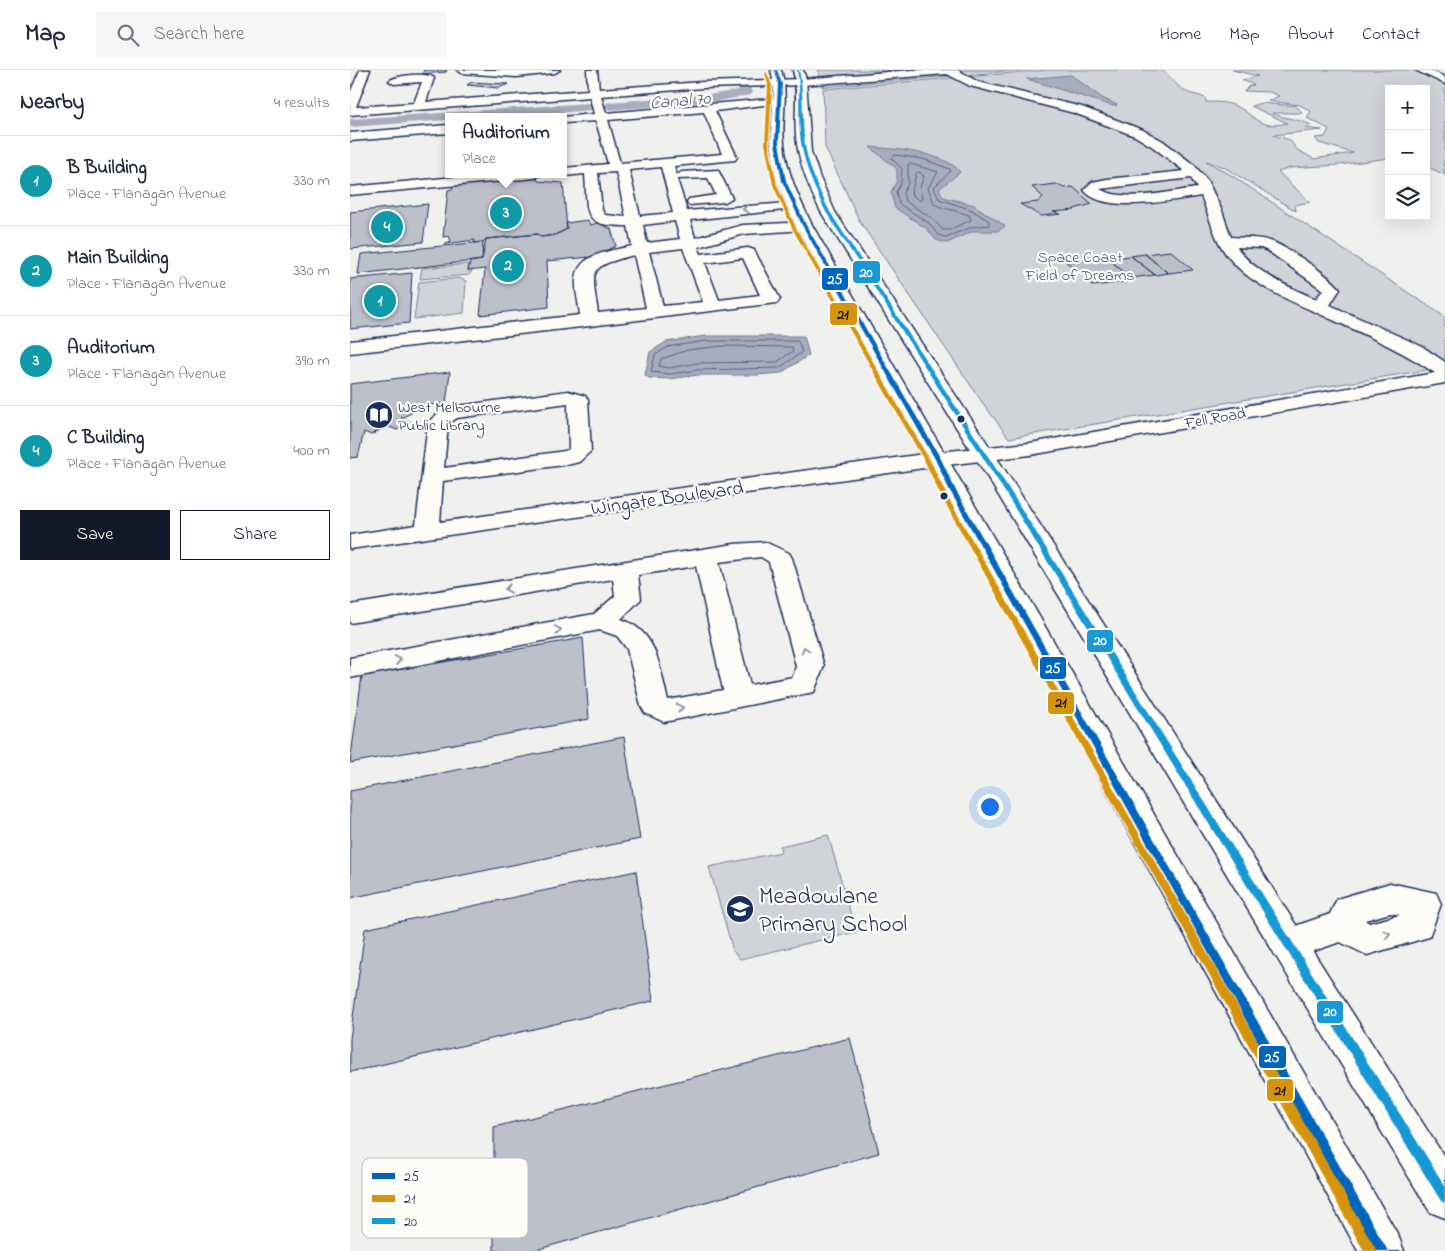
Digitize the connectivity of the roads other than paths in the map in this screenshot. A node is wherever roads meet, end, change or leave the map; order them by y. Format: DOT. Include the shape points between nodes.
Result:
graph roads {
  1 [pos="365,70"];
  2 [pos="592,70"];
  3 [pos="776,70"];
  4 [pos="948,70"];
  5 [pos="953,70"];
  6 [pos="1420,70"];
  7 [pos="461,72"];
  8 [pos="526,72"];
  9 [pos="800,76"];
  10 [pos="561,80"];
  11 [pos="1445,81"];
  12 [pos="780,84"];
  13 [pos="392,89"];
  14 [pos="594,92"];
  15 [pos="527,97"];
  16 [pos="779,104"];
  17 [pos="419,105"];
  18 [pos="708,108"];
  19 [pos="350,109"];
  20 [pos="601,117"];
  21 [pos="567,120"];
  22 [pos="445,130"];
  23 [pos="350,137"];
  24 [pos="615,167"];
  25 [pos="591,169"];
  26 [pos="668,170"];
  27 [pos="567,172"];
  28 [pos="1194,174"];
  29 [pos="491,178"];
  30 [pos="350,191"];
  31 [pos="1206,192"];
  32 [pos="794,204"];
  33 [pos="680,210"];
  34 [pos="828,212"];
  35 [pos="630,221"];
  36 [pos="804,225"];
  37 [pos="1226,241"];
  38 [pos="642,248"];
  39 [pos="692,251"];
  40 [pos="713,306"];
  41 [pos="1320,307"];
  42 [pos="656,313"];
  43 [pos="590,321"];
  44 [pos="350,347"];
  45 [pos="1445,371"];
  46 [pos="1445,377"];
  47 [pos="984,455"];
  48 [pos="938,459"];
  49 [pos="433,476"];
  50 [pos="427,531"];
  51 [pos="350,542"];
  52 [pos="706,557"];
  53 [pos="626,570"];
  54 [pos="350,614"];
  55 [pos="602,621"];
  56 [pos="350,668"];
  57 [pos="739,698"];
  58 [pos="1434,901"];
  59 [pos="1288,944"];
  60 [pos="1445,1197"];
  61 [pos="1382,1251"];
  1 -- 19 [label="main road"];
  2 -- 14 [label="main road"];
  3 -- 12 [label="main road"];
  4 -- 5 [label="main road"];
  4 -- 9 [label="main road"];
  4 -- 28 [label="main road" via="974,84 1078,110 1138,134 1158,144"];
  6 -- 11 [label="main road"];
  7 -- 8 [label="main road"];
  8 -- 10 [label="main road"];
  8 -- 15 [label="main road"];
  9 -- 12 [label="main road"];
  9 -- 34 [label="main road" via="803,142 811,179"];
  10 -- 14 [label="main road"];
  10 -- 15 [label="main road"];
  12 -- 14 [label="main road"];
  12 -- 16 [label="main road"];
  13 -- 17 [label="main road"];
  13 -- 17 [label="main road" via="433,80"];
  13 -- 19 [label="main road"];
  14 -- 20 [label="main road"];
  15 -- 17 [label="main road"];
  16 -- 18 [label="main road"];
  16 -- 32 [label="main road" via="777,144 784,181"];
  18 -- 20 [label="main road"];
  18 -- 26 [label="main road" via="730,157"];
  20 -- 21 [label="main road"];
  20 -- 24 [label="main road"];
  22 -- 23 [label="main road"];
  24 -- 25 [label="main road"];
  24 -- 26 [label="main road"];
  24 -- 35 [label="main road" via="622,170"];
  25 -- 27 [label="main road"];
  25 -- 35 [label="main road" via="595,210 599,219"];
  26 -- 33 [label="main road"];
  26 -- 33 [label="main road" via="713,173 725,198"];
  28 -- 31 [label="main road"];
  28 -- 31 [label="main road" via="1107,183 1091,190 1106,198 1124,200"];
  29 -- 30 [label="main road"];
  31 -- 37 [label="main road"];
  32 -- 33 [label="main road, one-way"];
  32 -- 34 [label="main road"];
  32 -- 36 [label="main road"];
  33 -- 35 [label="main road"];
  33 -- 39 [label="main road"];
  34 -- 36 [label="main road"];
  34 -- 47 [label="main road"];
  35 -- 38 [label="main road"];
  36 -- 39 [label="main road" via="743,230 706,242"];
  36 -- 48 [label="main road"];
  37 -- 41 [label="main road" via="1235,256 1257,275"];
  37 -- 41 [label="main road" via="1264,244 1274,248 1325,283 1332,290"];
  38 -- 39 [label="main road"];
  38 -- 42 [label="main road"];
  38 -- 43 [label="main road" via="599,259 588,267 584,279"];
  39 -- 40 [label="main road"];
  39 -- 40 [label="main road" via="748,253 771,299"];
  40 -- 42 [label="main road"];
  41 -- 45 [label="main road" via="1416,351"];
  42 -- 43 [label="main road"];
  43 -- 44 [label="main road"];
  46 -- 47 [label="main road, Fell Road"];
  47 -- 48 [label="main road, Wingate Boulevard"];
  47 -- 59 [label="main road"];
  48 -- 50 [label="main road, Wingate Boulevard"];
  48 -- 61 [label="main road"];
  49 -- 49 [label="main road" via="438,422 451,413 568,398 578,400 580,451 571,457"];
  49 -- 50 [label="main road"];
  50 -- 51 [label="main road, Wingate Boulevard"];
  52 -- 53 [label="main road"];
  52 -- 57 [label="main road"];
  57 -- 52 [label="main road, one-way" via="804,685 810,666 780,558 765,549"];
  53 -- 54 [label="main road, one-way"];
  53 -- 55 [label="main road" via="628,599"];
  56 -- 55 [label="main road, one-way"];
  55 -- 57 [label="main road, one-way" via="626,630 640,646 655,706 664,711"];
  58 -- 59 [label="main road" via="1417,926 1367,940 1342,926"];
  59 -- 60 [label="main road"];
}
